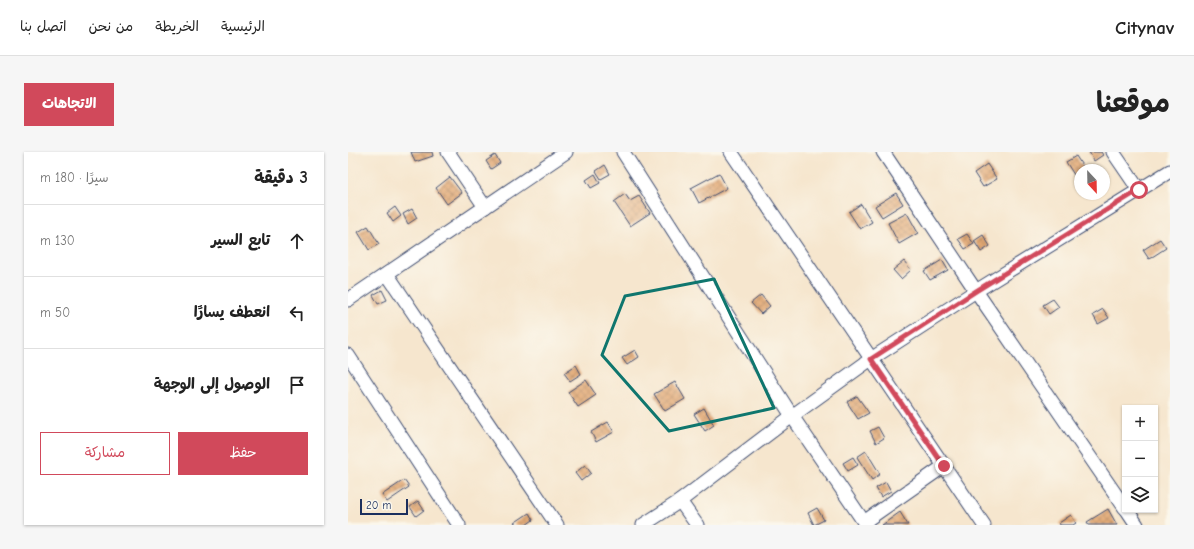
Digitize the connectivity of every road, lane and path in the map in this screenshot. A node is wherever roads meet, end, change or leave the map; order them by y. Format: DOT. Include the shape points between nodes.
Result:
graph roads {
  1 [pos="448,152"];
  2 [pos="566,152"];
  3 [pos="622,152"];
  4 [pos="731,152"];
  5 [pos="883,152"];
  6 [pos="1113,152"];
  7 [pos="1170,171"];
  8 [pos="1139,190"];
  9 [pos="485,207"];
  10 [pos="387,274"];
  11 [pos="976,291"];
  12 [pos="348,300"];
  13 [pos="348,355"];
  14 [pos="871,359"];
  15 [pos="792,416"];
  16 [pos="944,466"];
  17 [pos="680,500"];
  18 [pos="1122,503"];
  19 [pos="1129,513"];
  20 [pos="865,524"];
  21 [pos="459,525"];
  22 [pos="557,525"];
  23 [pos="644,525"];
  24 [pos="697,525"];
  25 [pos="984,525"];
  26 [pos="1137,525"];
  1 -- 9 [label="street"];
  2 -- 9 [label="street"];
  3 -- 15 [label="street"];
  4 -- 14 [label="street"];
  5 -- 11 [label="street"];
  6 -- 8 [label="street"];
  7 -- 8 [label="street"];
  8 -- 11 [label="street"];
  9 -- 10 [label="street"];
  10 -- 12 [label="street"];
  10 -- 22 [label="street"];
  11 -- 14 [label="street"];
  11 -- 18 [label="street"];
  13 -- 21 [label="street"];
  14 -- 15 [label="street"];
  14 -- 16 [label="street"];
  15 -- 17 [label="street"];
  15 -- 20 [label="street"];
  16 -- 20 [label="street"];
  16 -- 25 [label="street"];
  17 -- 23 [label="street"];
  17 -- 24 [label="street"];
  19 -- 26 [label="street"];
}
